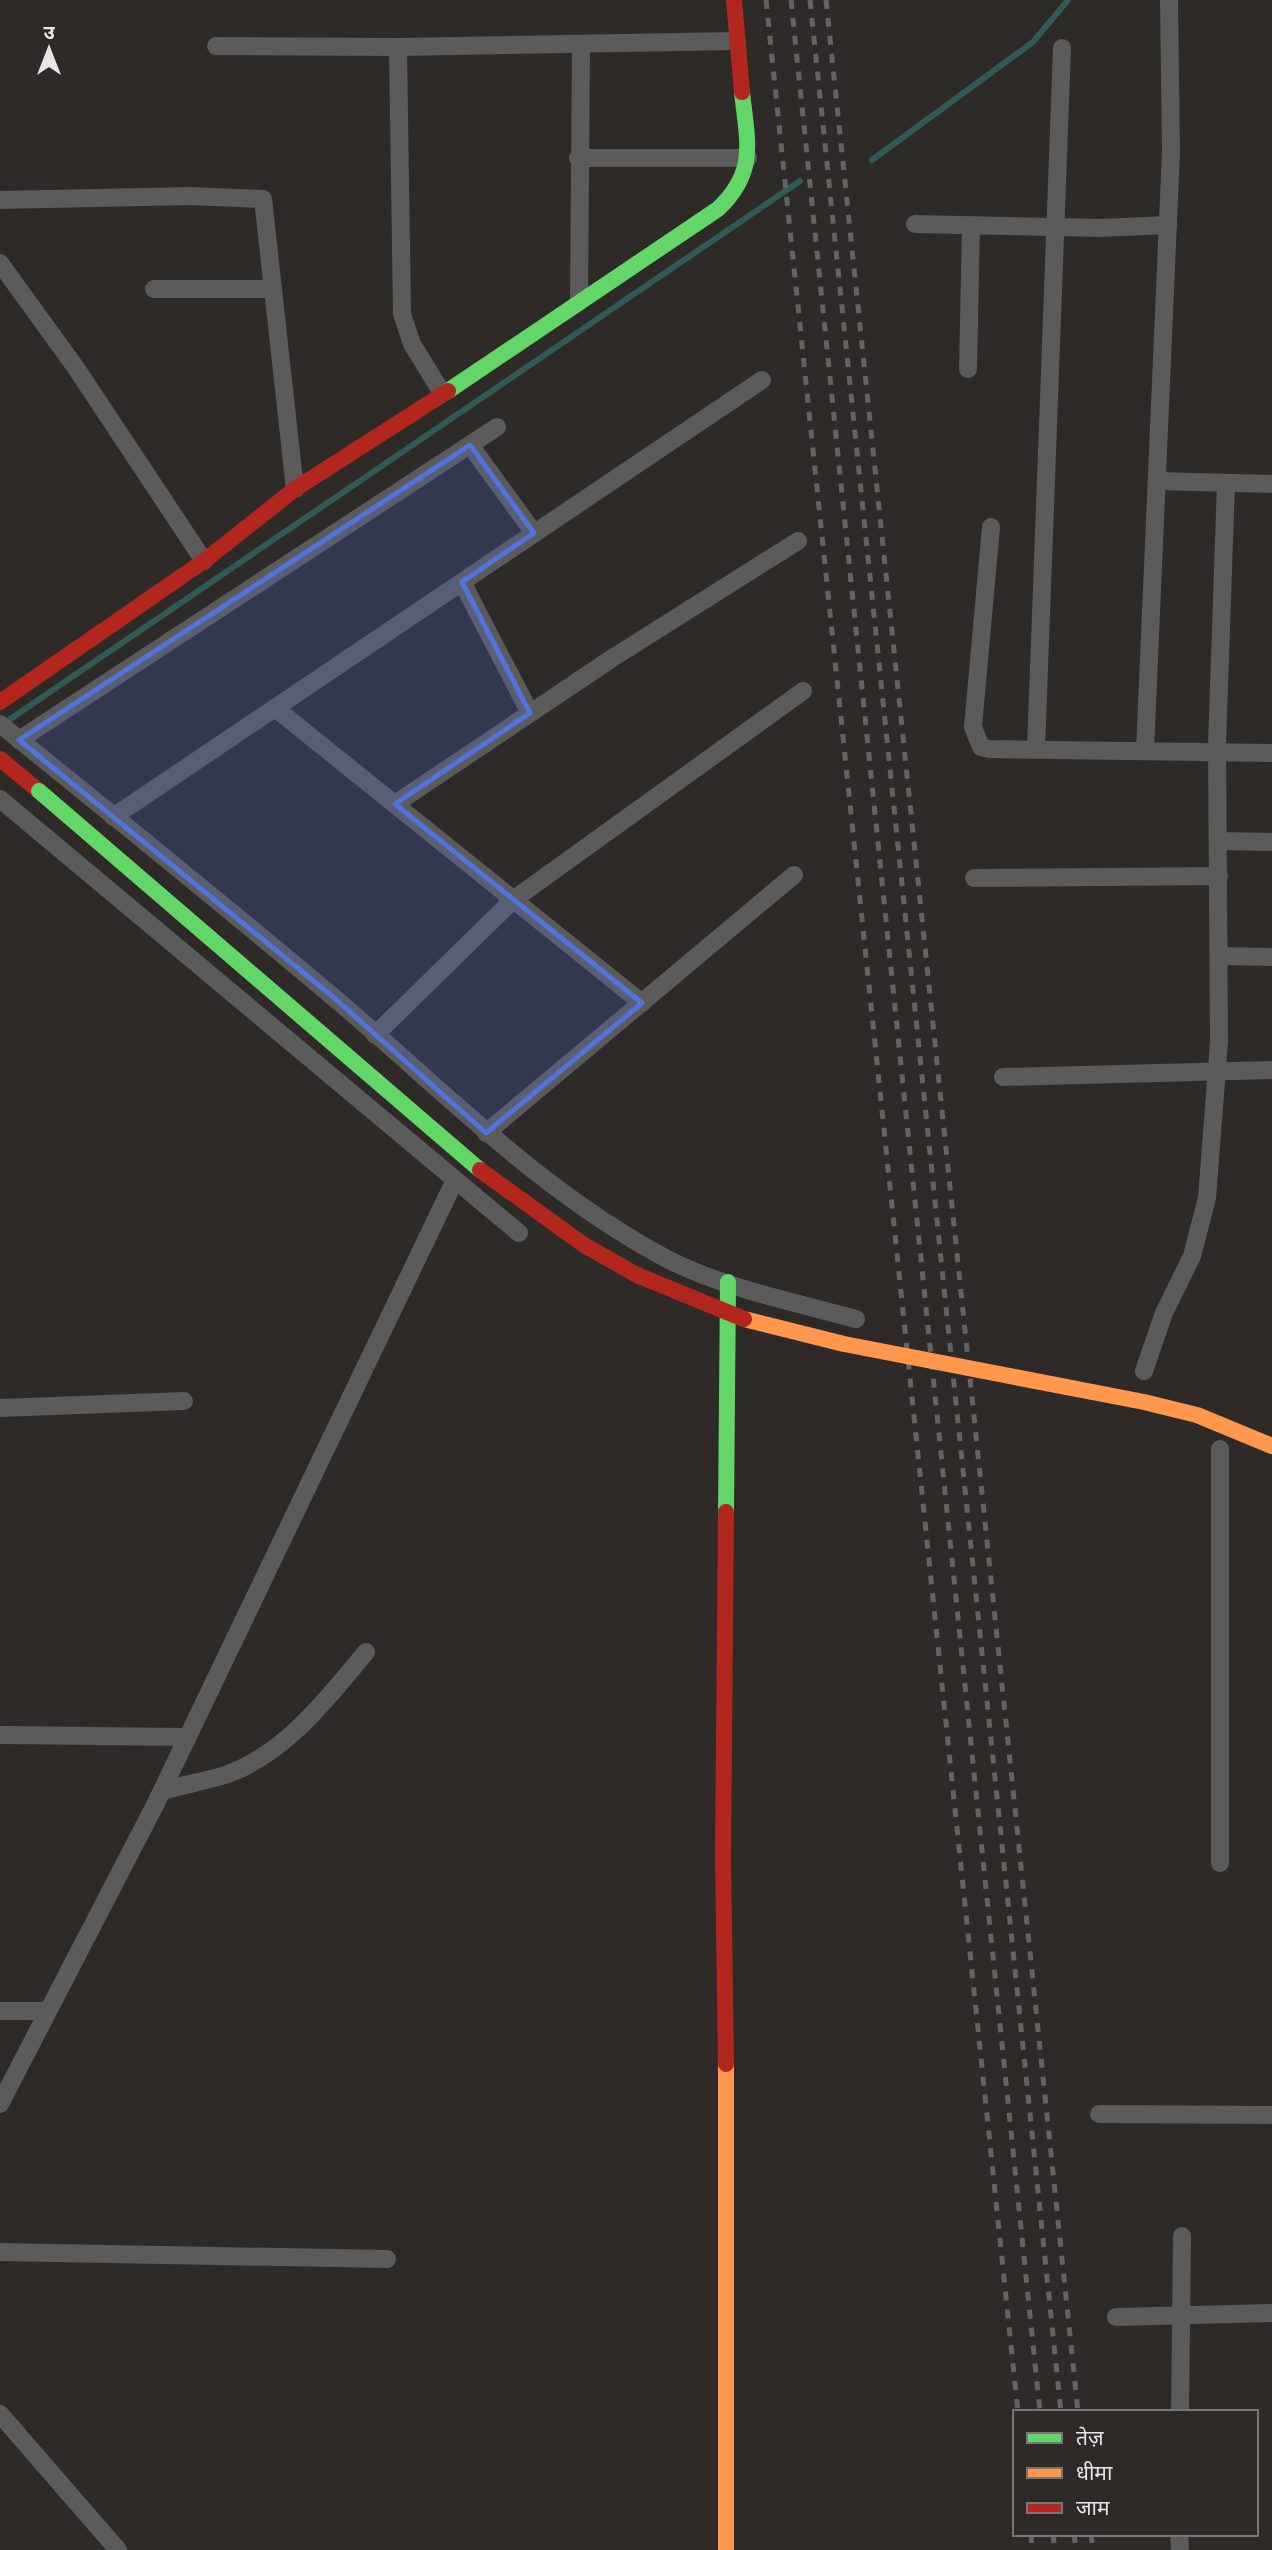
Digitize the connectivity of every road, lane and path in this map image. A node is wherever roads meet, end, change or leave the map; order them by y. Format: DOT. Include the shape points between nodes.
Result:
graph roads {
  1 [pos="734,0"];
  2 [pos="1169,0"];
  3 [pos="737,41"];
  4 [pos="581,44"];
  5 [pos="216,46"];
  6 [pos="398,47"];
  7 [pos="1062,48"];
  8 [pos="578,158"];
  9 [pos="748,158"];
  10 [pos="0,200"];
  11 [pos="915,224"];
  12 [pos="971,225"];
  13 [pos="1168,225"];
  14 [pos="1057,227"];
  15 [pos="0,263"];
  16 [pos="154,289"];
  17 [pos="273,289"];
  18 [pos="579,302"];
  19 [pos="968,369"];
  20 [pos="762,380"];
  21 [pos="442,393"];
  22 [pos="497,427"];
  23 [pos="470,445"];
  24 [pos="1157,481"];
  25 [pos="1226,483"];
  26 [pos="1272,484"];
  27 [pos="295,489"];
  28 [pos="990,527"];
  29 [pos="534,533"];
  30 [pos="798,541"];
  31 [pos="204,561"];
  32 [pos="462,582"];
  33 [pos="803,691"];
  34 [pos="0,702"];
  35 [pos="275,708"];
  36 [pos="530,713"];
  37 [pos="10,732"];
  38 [pos="1036,749"];
  39 [pos="1145,751"];
  40 [pos="1218,752"];
  41 [pos="1272,754"];
  42 [pos="0,759"];
  43 [pos="0,799"];
  44 [pos="395,804"];
  45 [pos="113,817"];
  46 [pos="1218,841"];
  47 [pos="1272,842"];
  48 [pos="794,875"];
  49 [pos="1219,876"];
  50 [pos="974,878"];
  51 [pos="513,900"];
  52 [pos="1219,956"];
  53 [pos="1272,957"];
  54 [pos="642,1003"];
  55 [pos="375,1035"];
  56 [pos="1272,1069"];
  57 [pos="1217,1070"];
  58 [pos="1003,1077"];
  59 [pos="486,1133"];
  60 [pos="455,1180"];
  61 [pos="519,1233"];
  62 [pos="728,1282"];
  63 [pos="856,1319"];
  64 [pos="1144,1371"];
  65 [pos="184,1401"];
  66 [pos="0,1408"];
  67 [pos="1272,1446"];
  68 [pos="1220,1449"];
  69 [pos="366,1652"];
  70 [pos="0,1735"];
  71 [pos="188,1737"];
  72 [pos="162,1791"];
  73 [pos="1220,1863"];
  74 [pos="0,2011"];
  75 [pos="48,2011"];
  76 [pos="0,2104"];
  77 [pos="1099,2114"];
  78 [pos="1272,2115"];
  79 [pos="1182,2236"];
  80 [pos="0,2252"];
  81 [pos="387,2259"];
  82 [pos="1272,2313"];
  83 [pos="1181,2315"];
  84 [pos="1116,2317"];
  85 [pos="1180,2410"];
  86 [pos="0,2414"];
  87 [pos="118,2550"];
  88 [pos="726,2550"];
  1 -- 3 [label="street"];
  2 -- 13 [label="street"];
  3 -- 4 [label="street"];
  3 -- 9 [label="street"];
  4 -- 6 [label="street"];
  4 -- 8 [label="street"];
  5 -- 6 [label="street"];
  6 -- 21 [label="street" via="402,314 412,344"];
  7 -- 14 [label="street"];
  8 -- 9 [label="street"];
  8 -- 18 [label="street"];
  9 -- 18 [label="street" via="747,174 738,191 718,209"];
  10 -- 17 [label="street" via="263,199"];
  11 -- 12 [label="street"];
  12 -- 14 [label="street"];
  12 -- 19 [label="street"];
  13 -- 14 [label="street"];
  13 -- 24 [label="street"];
  14 -- 38 [label="street"];
  15 -- 31 [label="street"];
  16 -- 17 [label="street"];
  17 -- 27 [label="street"];
  18 -- 21 [label="street"];
  20 -- 29 [label="street"];
  21 -- 27 [label="street"];
  22 -- 23 [label="street"];
  23 -- 29 [label="street"];
  23 -- 37 [label="street"];
  24 -- 25 [label="street"];
  24 -- 39 [label="street"];
  25 -- 26 [label="street"];
  25 -- 40 [label="street"];
  27 -- 31 [label="street"];
  28 -- 38 [label="street" via="974,735 981,747 989,749"];
  29 -- 32 [label="street"];
  30 -- 36 [label="street"];
  31 -- 34 [label="street"];
  32 -- 35 [label="street"];
  32 -- 36 [label="street"];
  33 -- 51 [label="street"];
  35 -- 44 [label="street"];
  35 -- 45 [label="street"];
  36 -- 44 [label="street"];
  37 -- 45 [label="street"];
  38 -- 39 [label="street"];
  39 -- 40 [label="street"];
  40 -- 41 [label="street"];
  40 -- 46 [label="street"];
  42 -- 67 [label="street, bridge" via="460,1154 522,1202 637,1275 728,1315 844,1343 1144,1402 1197,1415"];
  43 -- 60 [label="street"];
  44 -- 51 [label="street"];
  45 -- 55 [label="street"];
  46 -- 47 [label="street"];
  46 -- 49 [label="street"];
  48 -- 54 [label="street"];
  49 -- 50 [label="street"];
  49 -- 52 [label="street"];
  51 -- 54 [label="street"];
  51 -- 55 [label="street"];
  52 -- 53 [label="street"];
  52 -- 57 [label="street"];
  54 -- 59 [label="street"];
  55 -- 59 [label="street"];
  56 -- 57 [label="street"];
  57 -- 58 [label="street"];
  57 -- 64 [label="street" via="1208,1198 1192,1256 1164,1313"];
  59 -- 62 [label="street" via="584,1210 671,1261"];
  60 -- 61 [label="street"];
  60 -- 71 [label="street"];
  62 -- 63 [label="street"];
  62 -- 88 [label="street" via="723,1857"];
  65 -- 66 [label="street"];
  68 -- 73 [label="street"];
  69 -- 72 [label="street" via="322,1706 260,1757 227,1774"];
  70 -- 71 [label="street"];
  71 -- 72 [label="street"];
  72 -- 75 [label="street"];
  74 -- 75 [label="street"];
  75 -- 76 [label="street"];
  77 -- 78 [label="street"];
  79 -- 83 [label="street"];
  80 -- 81 [label="street"];
  82 -- 83 [label="street"];
  83 -- 84 [label="street"];
  83 -- 85 [label="street"];
  86 -- 87 [label="street"];
}
